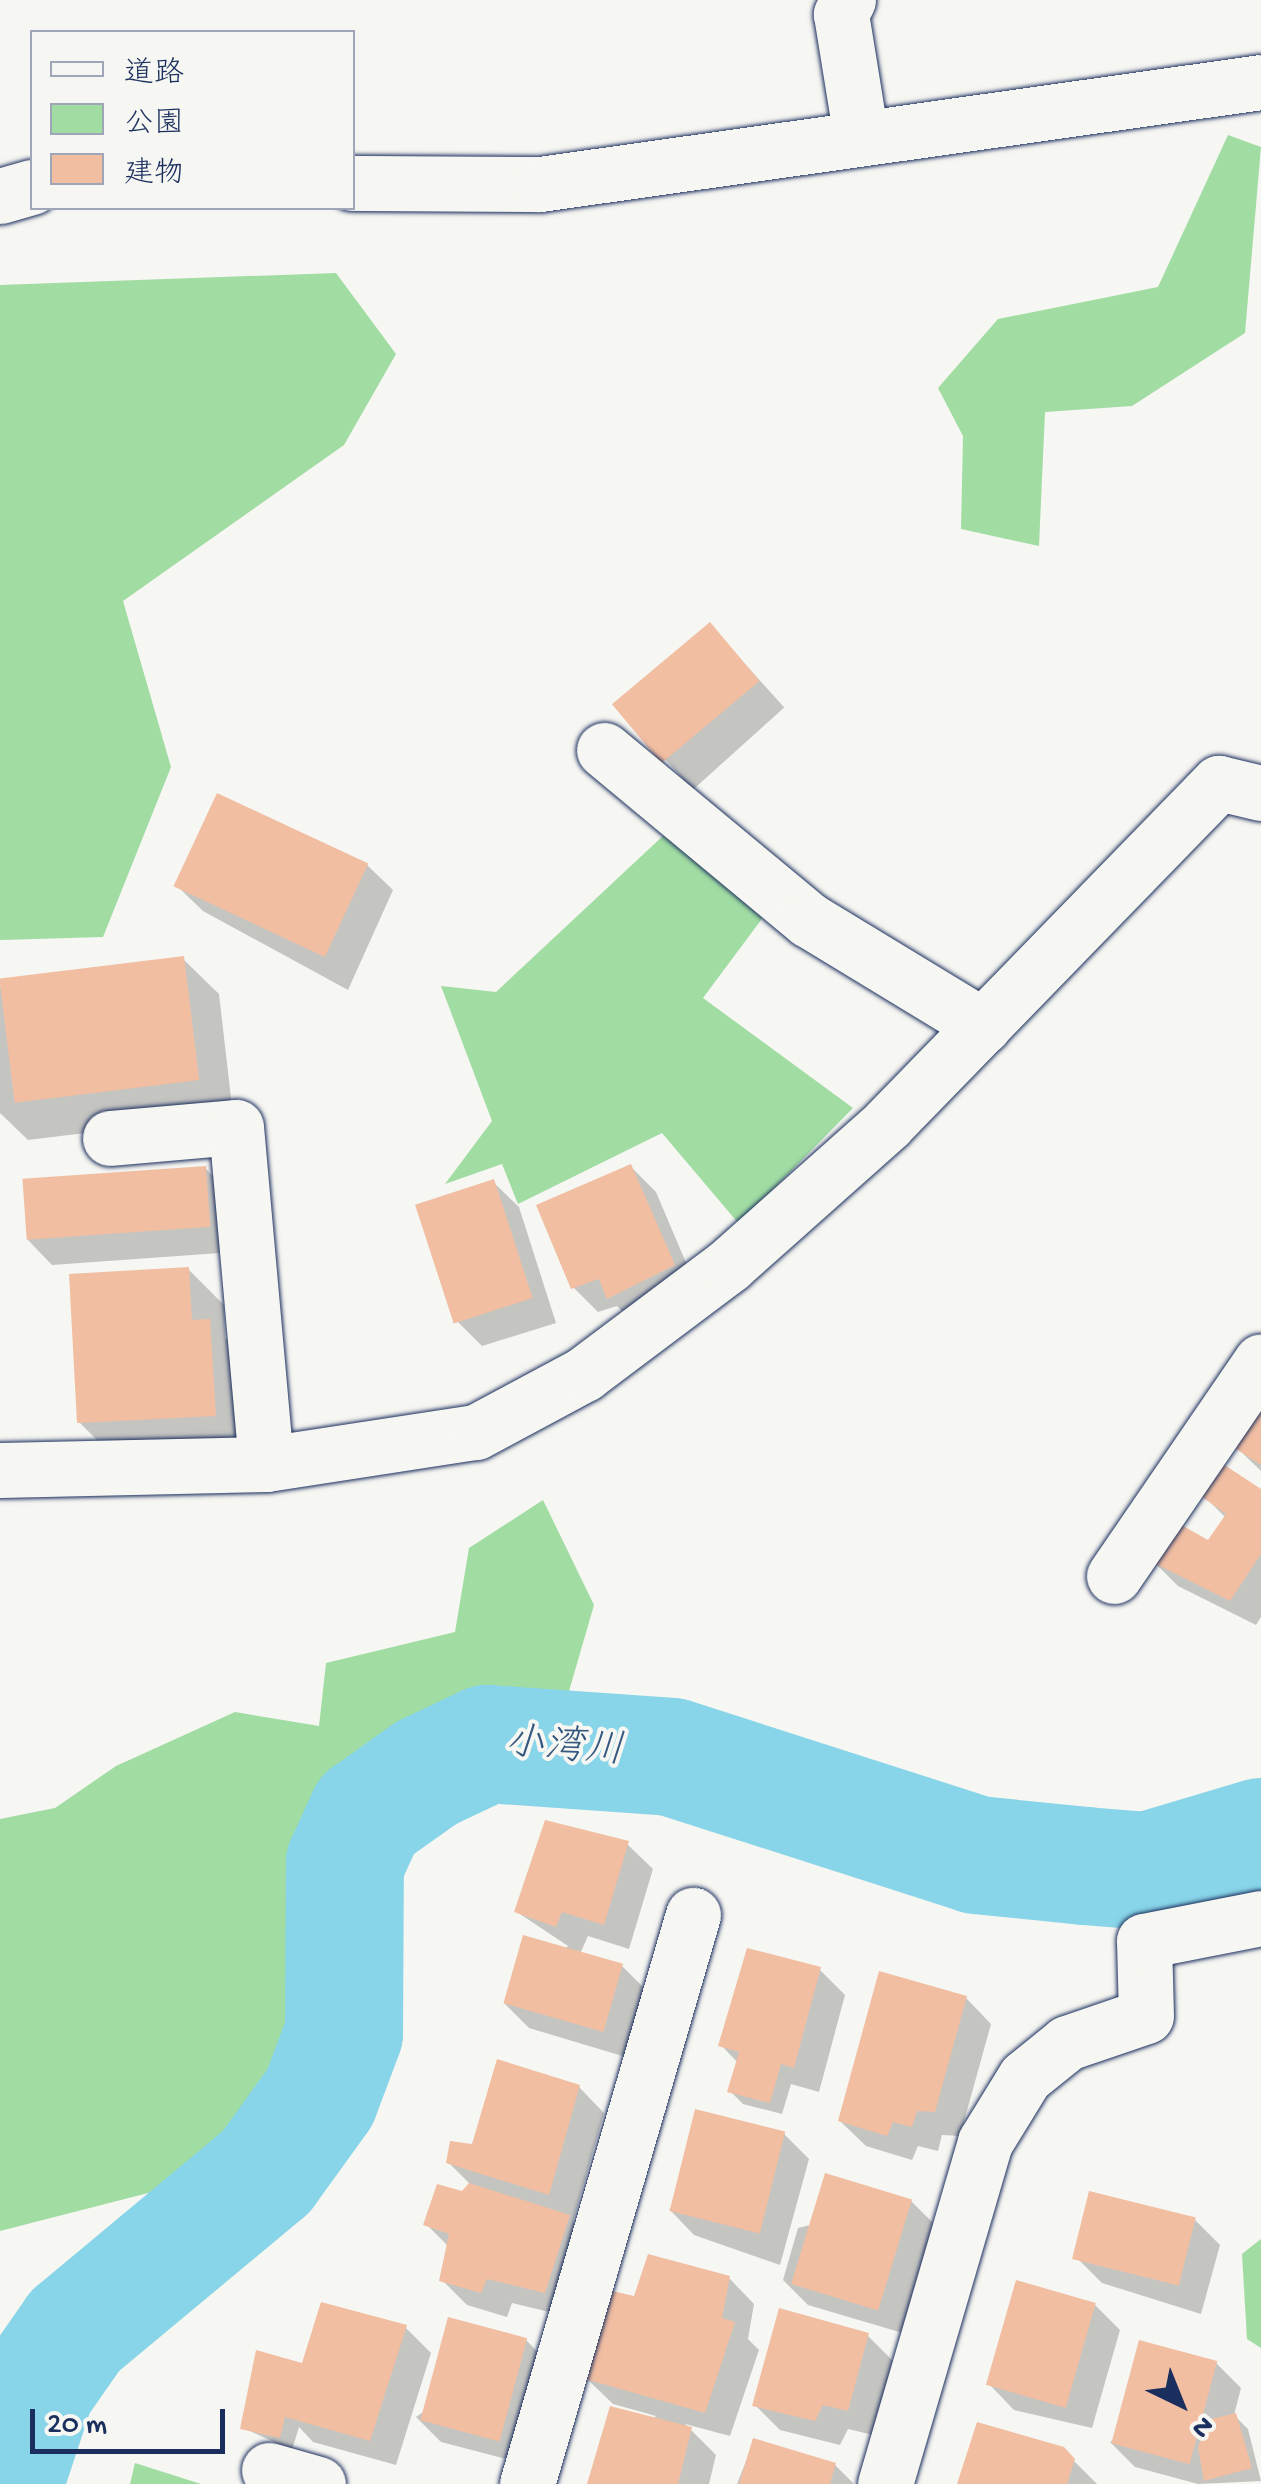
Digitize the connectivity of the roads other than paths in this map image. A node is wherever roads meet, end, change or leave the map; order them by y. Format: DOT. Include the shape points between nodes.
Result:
graph roads {
  1 [pos="848,0"];
  2 [pos="1261,82"];
  3 [pos="861,138"];
  4 [pos="355,183"];
  5 [pos="30,188"];
  6 [pos="0,196"];
  7 [pos="604,750"];
  8 [pos="1261,793"];
  9 [pos="983,1026"];
  10 [pos="110,1138"];
  11 [pos="1261,1362"];
  12 [pos="266,1464"];
  13 [pos="0,1470"];
  14 [pos="1114,1576"];
  15 [pos="693,1915"];
  16 [pos="1261,1918"];
  17 [pos="527,2484"];
  18 [pos="884,2484"];
  1 -- 3 [label="street" via="841,14"];
  2 -- 3 [label="street"];
  3 -- 4 [label="street" via="540,184"];
  5 -- 6 [label="street"];
  7 -- 9 [label="street" via="810,920"];
  8 -- 9 [label="street" via="1219,783"];
  9 -- 12 [label="street" via="730,1265 584,1374 476,1432"];
  10 -- 12 [label="street" via="236,1128"];
  11 -- 14 [label="street"];
  12 -- 13 [label="street"];
  15 -- 17 [label="street"];
  16 -- 18 [label="street" via="1144,1941 1146,2016 1066,2043 1025,2077 986,2142"];
}
